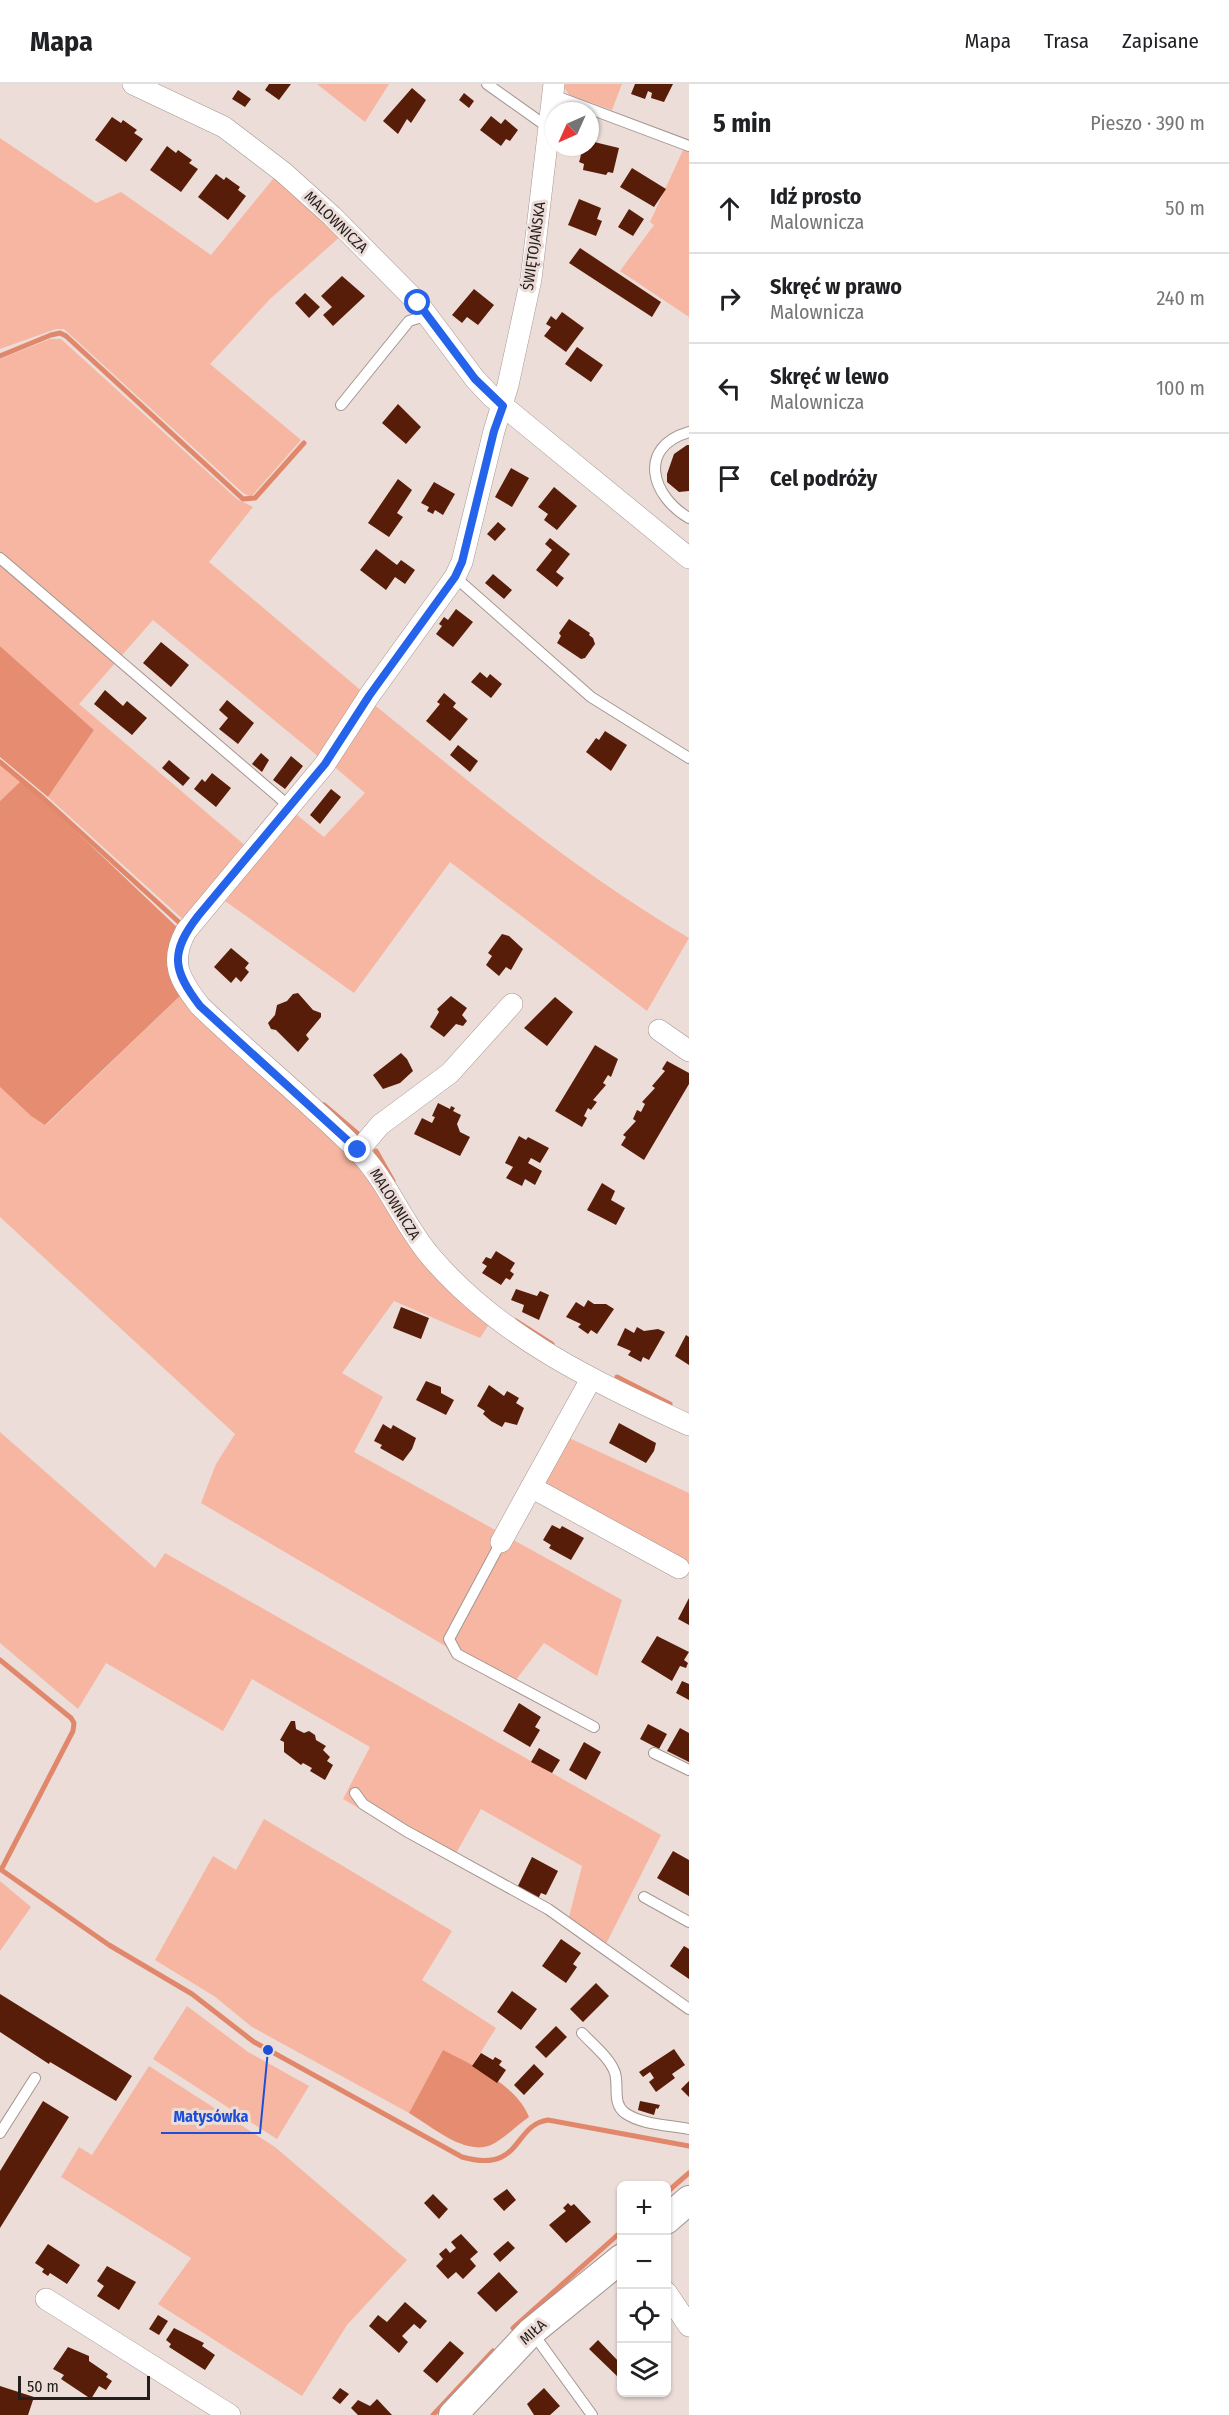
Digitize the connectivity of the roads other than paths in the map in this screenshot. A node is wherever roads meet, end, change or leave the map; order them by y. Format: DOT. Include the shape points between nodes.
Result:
graph roads {
  1 [pos="133,84"];
  2 [pos="487,84"];
  3 [pos="553,89"];
  4 [pos="545,125"];
  5 [pos="689,146"];
  6 [pos="546,156"];
  7 [pos="428,315"];
  8 [pos="341,405"];
  9 [pos="503,406"];
  10 [pos="689,432"];
  11 [pos="689,518"];
  12 [pos="0,558"];
  13 [pos="689,558"];
  14 [pos="455,577"];
  15 [pos="689,758"];
  16 [pos="289,806"];
  17 [pos="512,1004"];
  18 [pos="659,1030"];
  19 [pos="689,1051"];
  20 [pos="358,1150"];
  21 [pos="591,1379"];
  22 [pos="689,1425"];
  23 [pos="531,1487"];
  24 [pos="501,1542"];
  25 [pos="679,1568"];
  26 [pos="594,1727"];
  27 [pos="654,1753"];
  28 [pos="689,1770"];
  29 [pos="355,1793"];
  30 [pos="644,1897"];
  31 [pos="689,1922"];
  32 [pos="689,2009"];
  33 [pos="582,2033"];
  34 [pos="35,2078"];
  35 [pos="689,2129"];
  36 [pos="0,2133"];
  37 [pos="689,2200"];
  38 [pos="671,2216"];
  39 [pos="617,2261"];
  40 [pos="46,2299"];
  41 [pos="671,2299"];
  42 [pos="689,2326"];
  43 [pos="531,2332"];
  44 [pos="230,2415"];
  45 [pos="453,2415"];
  46 [pos="592,2415"];
  1 -- 7 [label="street, MALOWNICZA" via="224,128 256,150 332,216"];
  2 -- 4 [label="lane"];
  3 -- 5 [label="lane"];
  6 -- 9 [label="street, ŚWIĘTOJAŃSKA" via="531,279"];
  7 -- 8 [label="lane" via="409,321"];
  7 -- 9 [label="street, MALOWNICZA" via="475,379"];
  9 -- 13 [label="street, MALOWNICZA"];
  9 -- 14 [label="street, MALOWNICZA" via="466,551"];
  10 -- 11 [label="lane" via="664,448 654,467 654,479 662,495"];
  12 -- 16 [label="lane"];
  14 -- 15 [label="lane" via="591,697"];
  14 -- 16 [label="street, MALOWNICZA" via="325,764"];
  16 -- 20 [label="street, MALOWNICZA" via="186,931 176,952 177,965 200,1006"];
  17 -- 20 [label="street" via="450,1073 380,1125"];
  18 -- 19 [label="street"];
  20 -- 21 [label="street, MALOWNICZA" via="372,1166 414,1237 466,1293 516,1334"];
  21 -- 22 [label="street, MALOWNICZA"];
  21 -- 23 [label="street"];
  23 -- 24 [label="street"];
  23 -- 25 [label="street"];
  24 -- 26 [label="lane" via="449,1639 457,1654"];
  27 -- 28 [label="lane"];
  29 -- 32 [label="lane" via="363,1804 406,1831 548,1909"];
  30 -- 31 [label="lane"];
  33 -- 35 [label="lane" via="610,2062 615,2074 616,2100 624,2112 642,2120"];
  34 -- 36 [label="lane"];
  37 -- 38 [label="street"];
  39 -- 43 [label="street, MIŁA"];
  40 -- 44 [label="street"];
  41 -- 42 [label="street"];
  43 -- 45 [label="street, MIŁA"];
  43 -- 46 [label="lane"];
}
